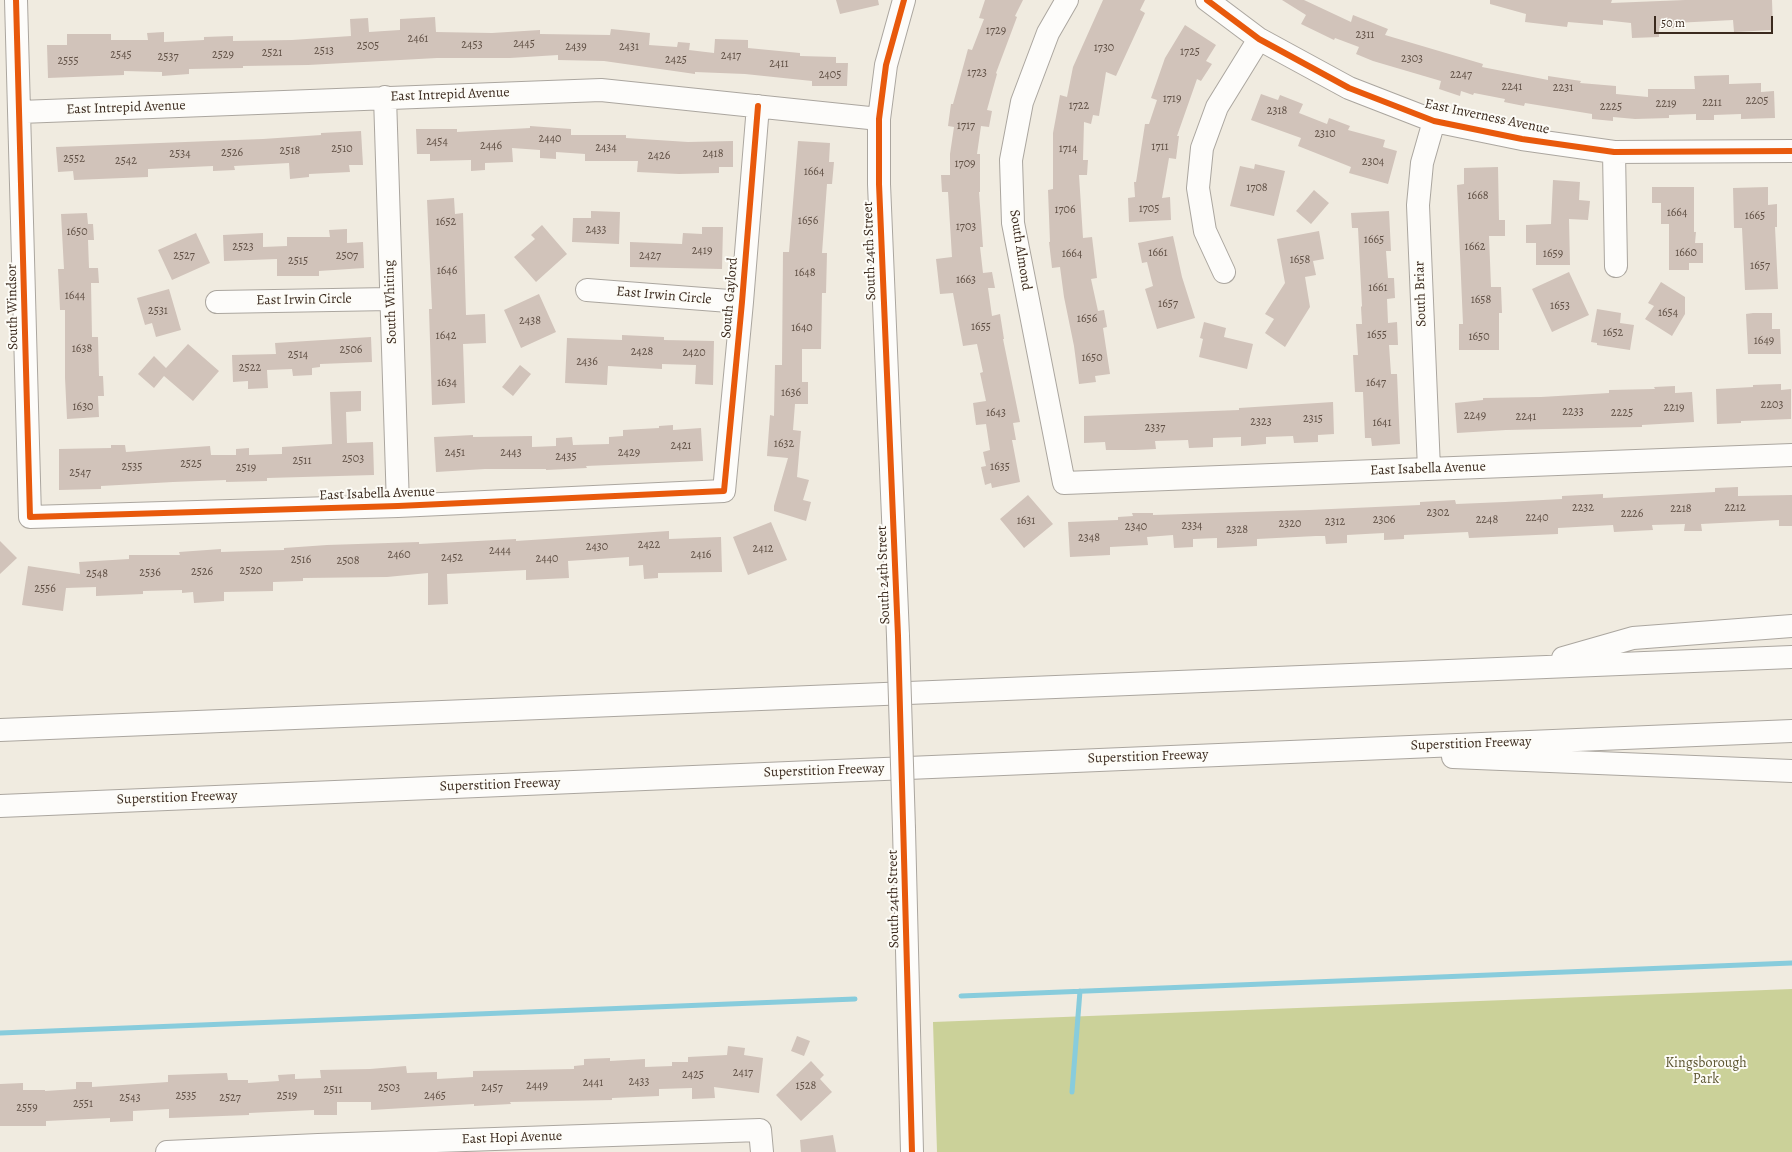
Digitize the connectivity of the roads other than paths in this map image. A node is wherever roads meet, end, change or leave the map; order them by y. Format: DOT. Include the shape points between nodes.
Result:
graph roads {
  1 [pos="16,0"];
  2 [pos="904,0"];
  3 [pos="1067,0"];
  4 [pos="1207,0"];
  5 [pos="1259,39"];
  6 [pos="384,98"];
  7 [pos="758,106"];
  8 [pos="20,112"];
  9 [pos="879,119"];
  10 [pos="1434,121"];
  11 [pos="1792,151"];
  12 [pos="1614,152"];
  13 [pos="1616,266"];
  14 [pos="1224,272"];
  15 [pos="587,290"];
  16 [pos="390,299"];
  17 [pos="217,302"];
  18 [pos="742,302"];
  19 [pos="1792,455"];
  20 [pos="1429,469"];
  21 [pos="1064,482"];
  22 [pos="724,491"];
  23 [pos="398,506"];
  24 [pos="30,517"];
  25 [pos="1792,626"];
  26 [pos="1792,658"];
  27 [pos="1527,668"];
  28 [pos="0,730"];
  29 [pos="1792,731"];
  30 [pos="1290,751"];
  31 [pos="1792,771"];
  32 [pos="0,806"];
  33 [pos="318,1148"];
  34 [pos="167,1152"];
  35 [pos="762,1152"];
  36 [pos="912,1152"];
  1 -- 8 [label="main road, South Windsor"];
  2 -- 9 [label="main road, South 24th Street" via="886,65"];
  3 -- 21 [label="main road, South Almond" via="1048,33 1022,102 1011,160 1013,223"];
  4 -- 5 [label="main road, East Inverness Avenue"];
  5 -- 10 [label="main road, East Inverness Avenue" via="1349,88"];
  5 -- 14 [label="main road" via="1217,107 1202,148 1198,188 1205,231"];
  6 -- 7 [label="main road, East Intrepid Avenue" via="601,90"];
  6 -- 8 [label="main road, East Intrepid Avenue"];
  6 -- 16 [label="main road, South Whiting"];
  7 -- 9 [label="main road, East Intrepid Avenue"];
  7 -- 18 [label="main road, South Gaylord"];
  8 -- 24 [label="main road, South Windsor"];
  9 -- 36 [label="main road, South 24th Street, bridge" via="879,184 898,636"];
  10 -- 12 [label="main road, East Inverness Avenue"];
  10 -- 20 [label="main road, South Briar" via="1422,163 1418,205"];
  11 -- 12 [label="main road, East Inverness Avenue"];
  12 -- 13 [label="main road"];
  15 -- 18 [label="main road, East Irwin Circle"];
  16 -- 17 [label="main road, East Irwin Circle"];
  16 -- 23 [label="main road, South Whiting"];
  18 -- 22 [label="main road, South Gaylord"];
  19 -- 20 [label="main road, East Isabella Avenue"];
  20 -- 21 [label="main road, East Isabella Avenue"];
  22 -- 23 [label="main road, East Isabella Avenue"];
  23 -- 24 [label="main road, East Isabella Avenue"];
  25 -- 27 [label="main road" via="1634,638"];
  26 -- 27 [label="main road"];
  27 -- 28 [label="main road"];
  29 -- 30 [label="main road, Superstition Freeway"];
  30 -- 31 [label="main road"];
  30 -- 32 [label="main road, Superstition Freeway"];
  33 -- 34 [label="main road, East Hopi Avenue"];
  33 -- 35 [label="main road, East Hopi Avenue" via="760,1130"];
}
